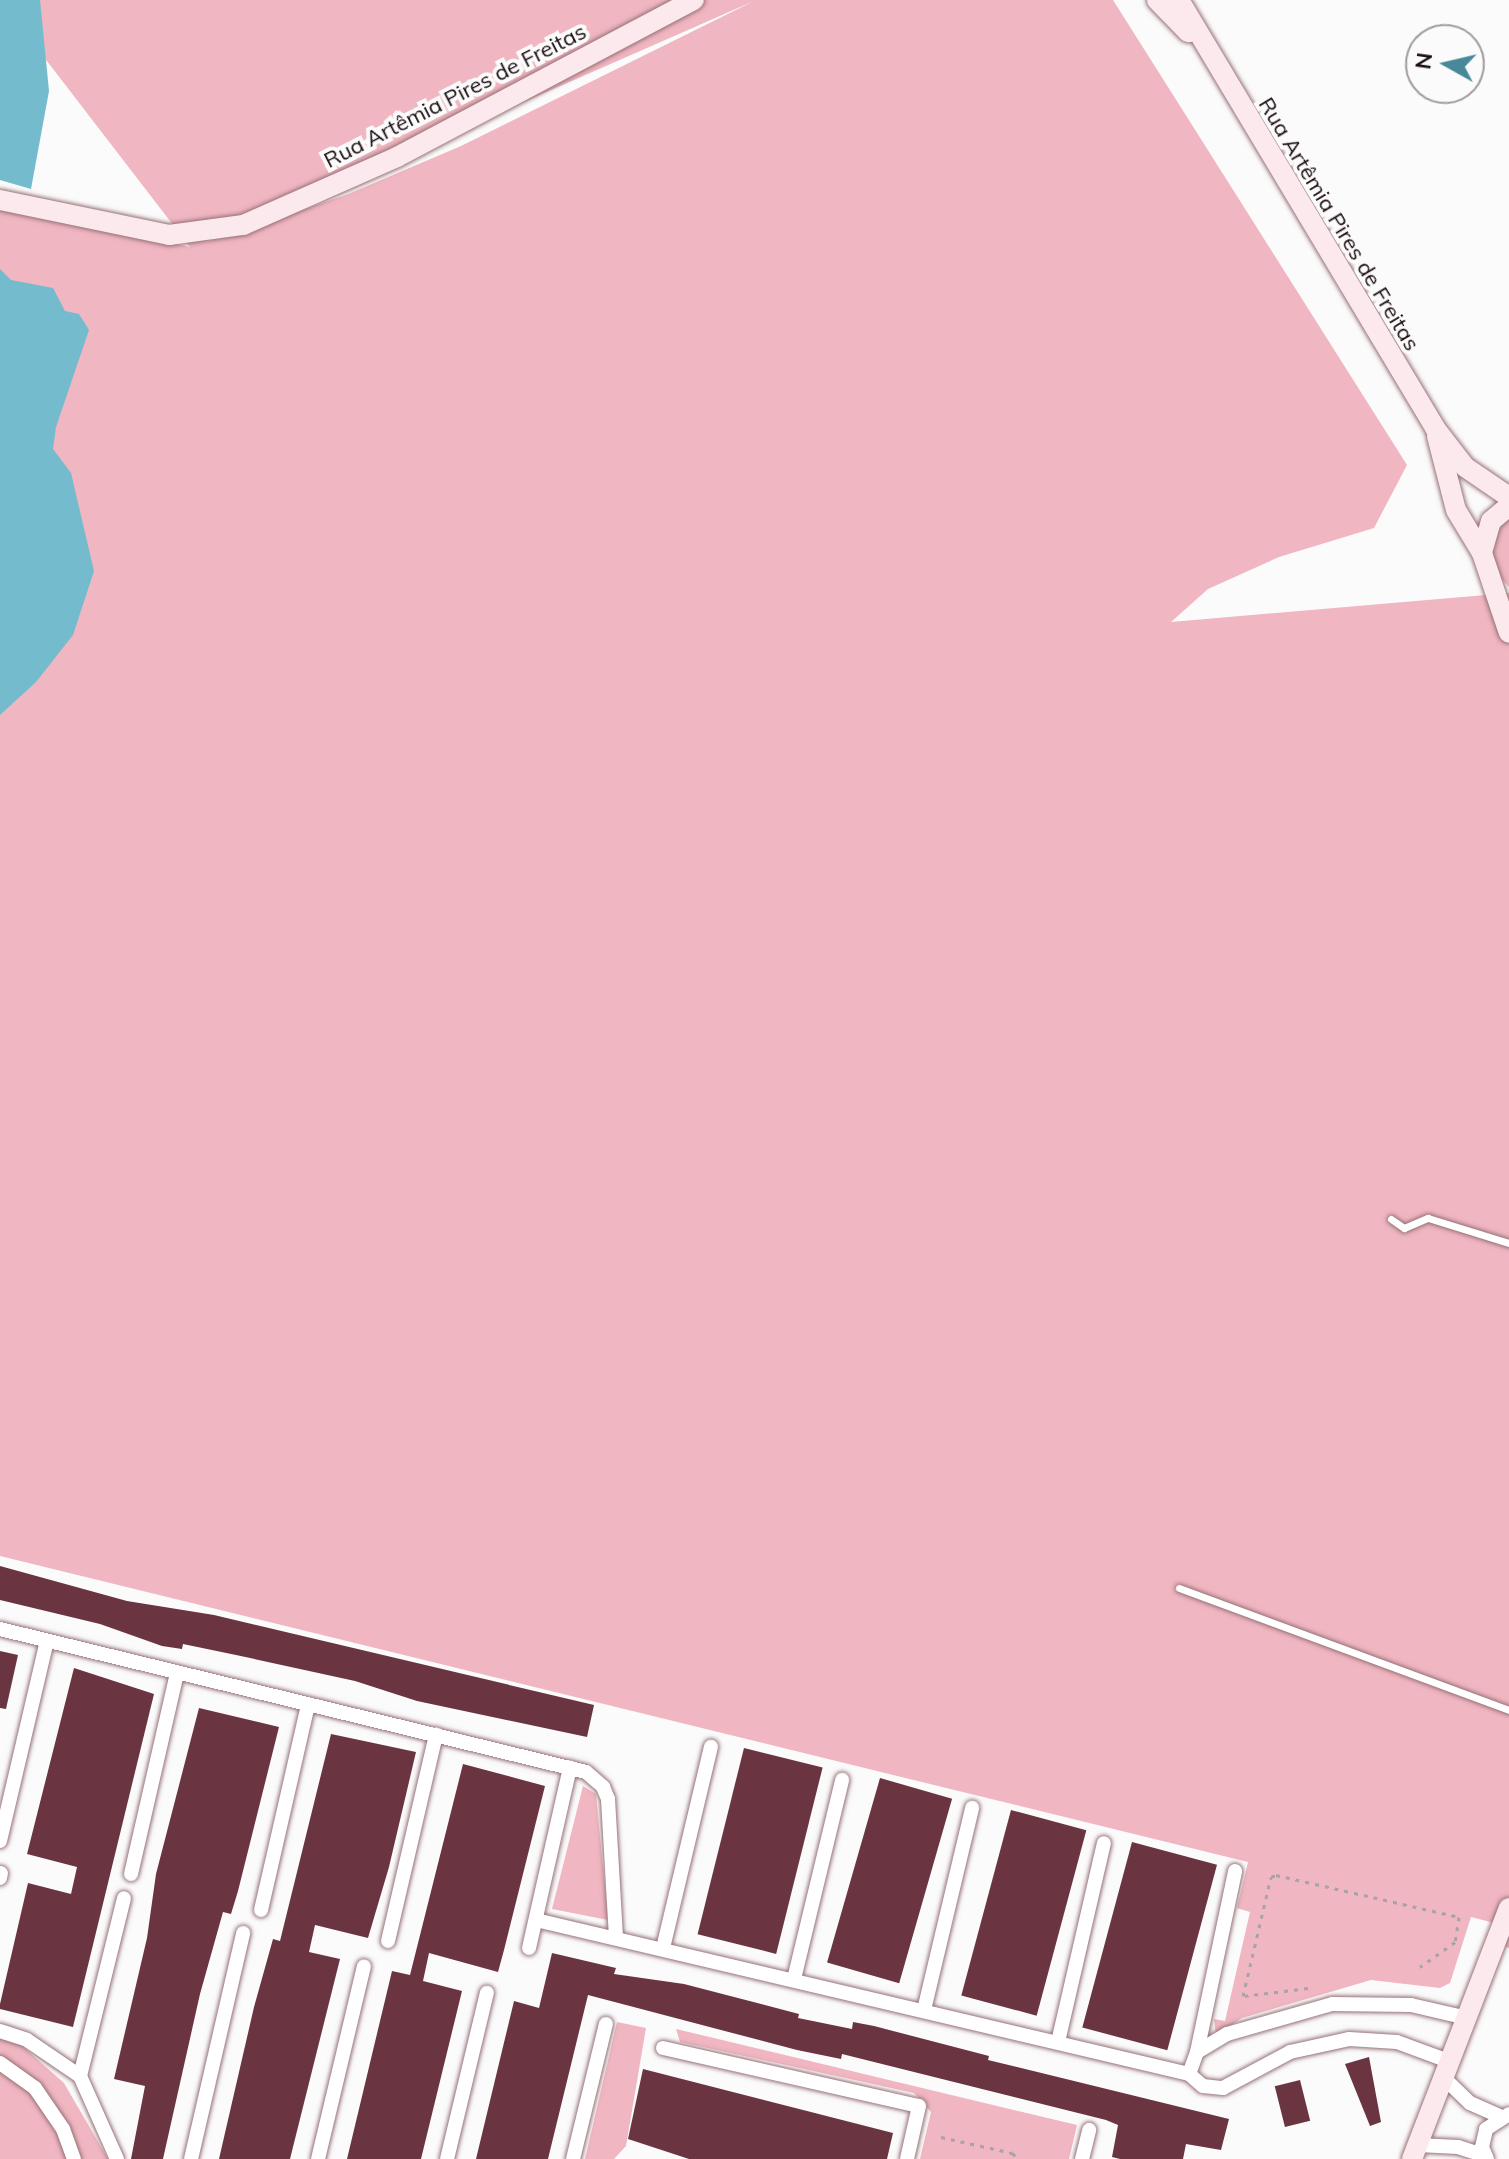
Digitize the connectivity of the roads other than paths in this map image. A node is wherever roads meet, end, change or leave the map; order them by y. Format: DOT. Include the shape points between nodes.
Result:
graph roads {
  1 [pos="694,0"];
  2 [pos="1157,0"];
  3 [pos="1179,0"];
  4 [pos="1202,45"];
  5 [pos="0,200"];
  6 [pos="1435,428"];
  7 [pos="1509,497"];
  8 [pos="1509,506"];
  9 [pos="1482,553"];
  10 [pos="1491,577"];
  11 [pos="1509,592"];
  12 [pos="1509,633"];
  13 [pos="1391,1219"];
  14 [pos="1509,1243"];
  15 [pos="1179,1588"];
  16 [pos="0,1629"];
  17 [pos="47,1641"];
  18 [pos="177,1673"];
  19 [pos="308,1704"];
  20 [pos="1509,1710"];
  21 [pos="436,1734"];
  22 [pos="711,1747"];
  23 [pos="570,1768"];
  24 [pos="842,1780"];
  25 [pos="972,1808"];
  26 [pos="0,1841"];
  27 [pos="1104,1843"];
  28 [pos="1235,1871"];
  29 [pos="131,1874"];
  30 [pos="124,1898"];
  31 [pos="1509,1908"];
  32 [pos="261,1910"];
  33 [pos="536,1920"];
  34 [pos="243,1933"];
  35 [pos="616,1937"];
  36 [pos="388,1941"];
  37 [pos="529,1948"];
  38 [pos="663,1948"];
  39 [pos="364,1966"];
  40 [pos="794,1979"];
  41 [pos="487,1993"];
  42 [pos="924,2010"];
  43 [pos="1467,2018"];
  44 [pos="606,2024"];
  45 [pos="0,2031"];
  46 [pos="1058,2042"];
  47 [pos="663,2048"];
  48 [pos="1197,2052"];
  49 [pos="0,2063"];
  50 [pos="1448,2070"];
  51 [pos="1189,2074"];
  52 [pos="80,2076"];
  53 [pos="1504,2115"];
  54 [pos="1089,2130"];
  55 [pos="1415,2152"];
  56 [pos="1486,2158"];
  57 [pos="74,2159"];
  58 [pos="117,2159"];
  59 [pos="191,2159"];
  60 [pos="318,2159"];
  61 [pos="447,2159"];
  62 [pos="573,2159"];
  63 [pos="907,2159"];
  64 [pos="1082,2159"];
  1 -- 5 [label="street, Rua Artêmia Pires de Freitas" via="397,157 243,225 169,235"];
  2 -- 4 [label="street"];
  3 -- 4 [label="street"];
  4 -- 6 [label="street, Rua Artêmia Pires de Freitas"];
  6 -- 7 [label="street" via="1465,467"];
  6 -- 9 [label="street" via="1456,510"];
  8 -- 9 [label="street" via="1491,521"];
  9 -- 10 [label="street"];
  10 -- 11 [label="street"];
  10 -- 12 [label="street"];
  13 -- 14 [label="lane" via="1404,1228 1428,1218"];
  15 -- 20 [label="lane"];
  16 -- 17 [label="street"];
  17 -- 18 [label="street"];
  17 -- 26 [label="street"];
  18 -- 19 [label="street"];
  18 -- 29 [label="street"];
  19 -- 21 [label="street"];
  19 -- 32 [label="street"];
  21 -- 23 [label="street"];
  21 -- 36 [label="street"];
  22 -- 38 [label="street"];
  23 -- 33 [label="street"];
  23 -- 35 [label="street" via="596,1778 608,1799"];
  24 -- 40 [label="street"];
  25 -- 42 [label="street"];
  27 -- 46 [label="street"];
  28 -- 48 [label="street"];
  30 -- 52 [label="street"];
  31 -- 43 [label="street"];
  33 -- 35 [label="street"];
  33 -- 37 [label="street"];
  34 -- 59 [label="street"];
  35 -- 38 [label="street"];
  38 -- 40 [label="street"];
  39 -- 60 [label="street"];
  40 -- 42 [label="street"];
  41 -- 61 [label="street"];
  42 -- 46 [label="street"];
  43 -- 48 [label="street" via="1411,2005 1332,2004 1257,2024"];
  43 -- 50 [label="street"];
  44 -- 62 [label="street"];
  45 -- 52 [label="street" via="27,2040"];
  46 -- 51 [label="street"];
  47 -- 63 [label="street" via="919,2106"];
  48 -- 51 [label="street"];
  49 -- 57 [label="street" via="35,2088 63,2129"];
  50 -- 51 [label="street" via="1397,2042 1349,2039 1290,2052 1223,2088 1203,2086"];
  50 -- 53 [label="street" via="1470,2103"];
  50 -- 55 [label="street"];
  52 -- 58 [label="street"];
  53 -- 56 [label="street" via="1483,2138"];
  54 -- 64 [label="street"];
  55 -- 56 [label="street" via="1458,2147"];
}
